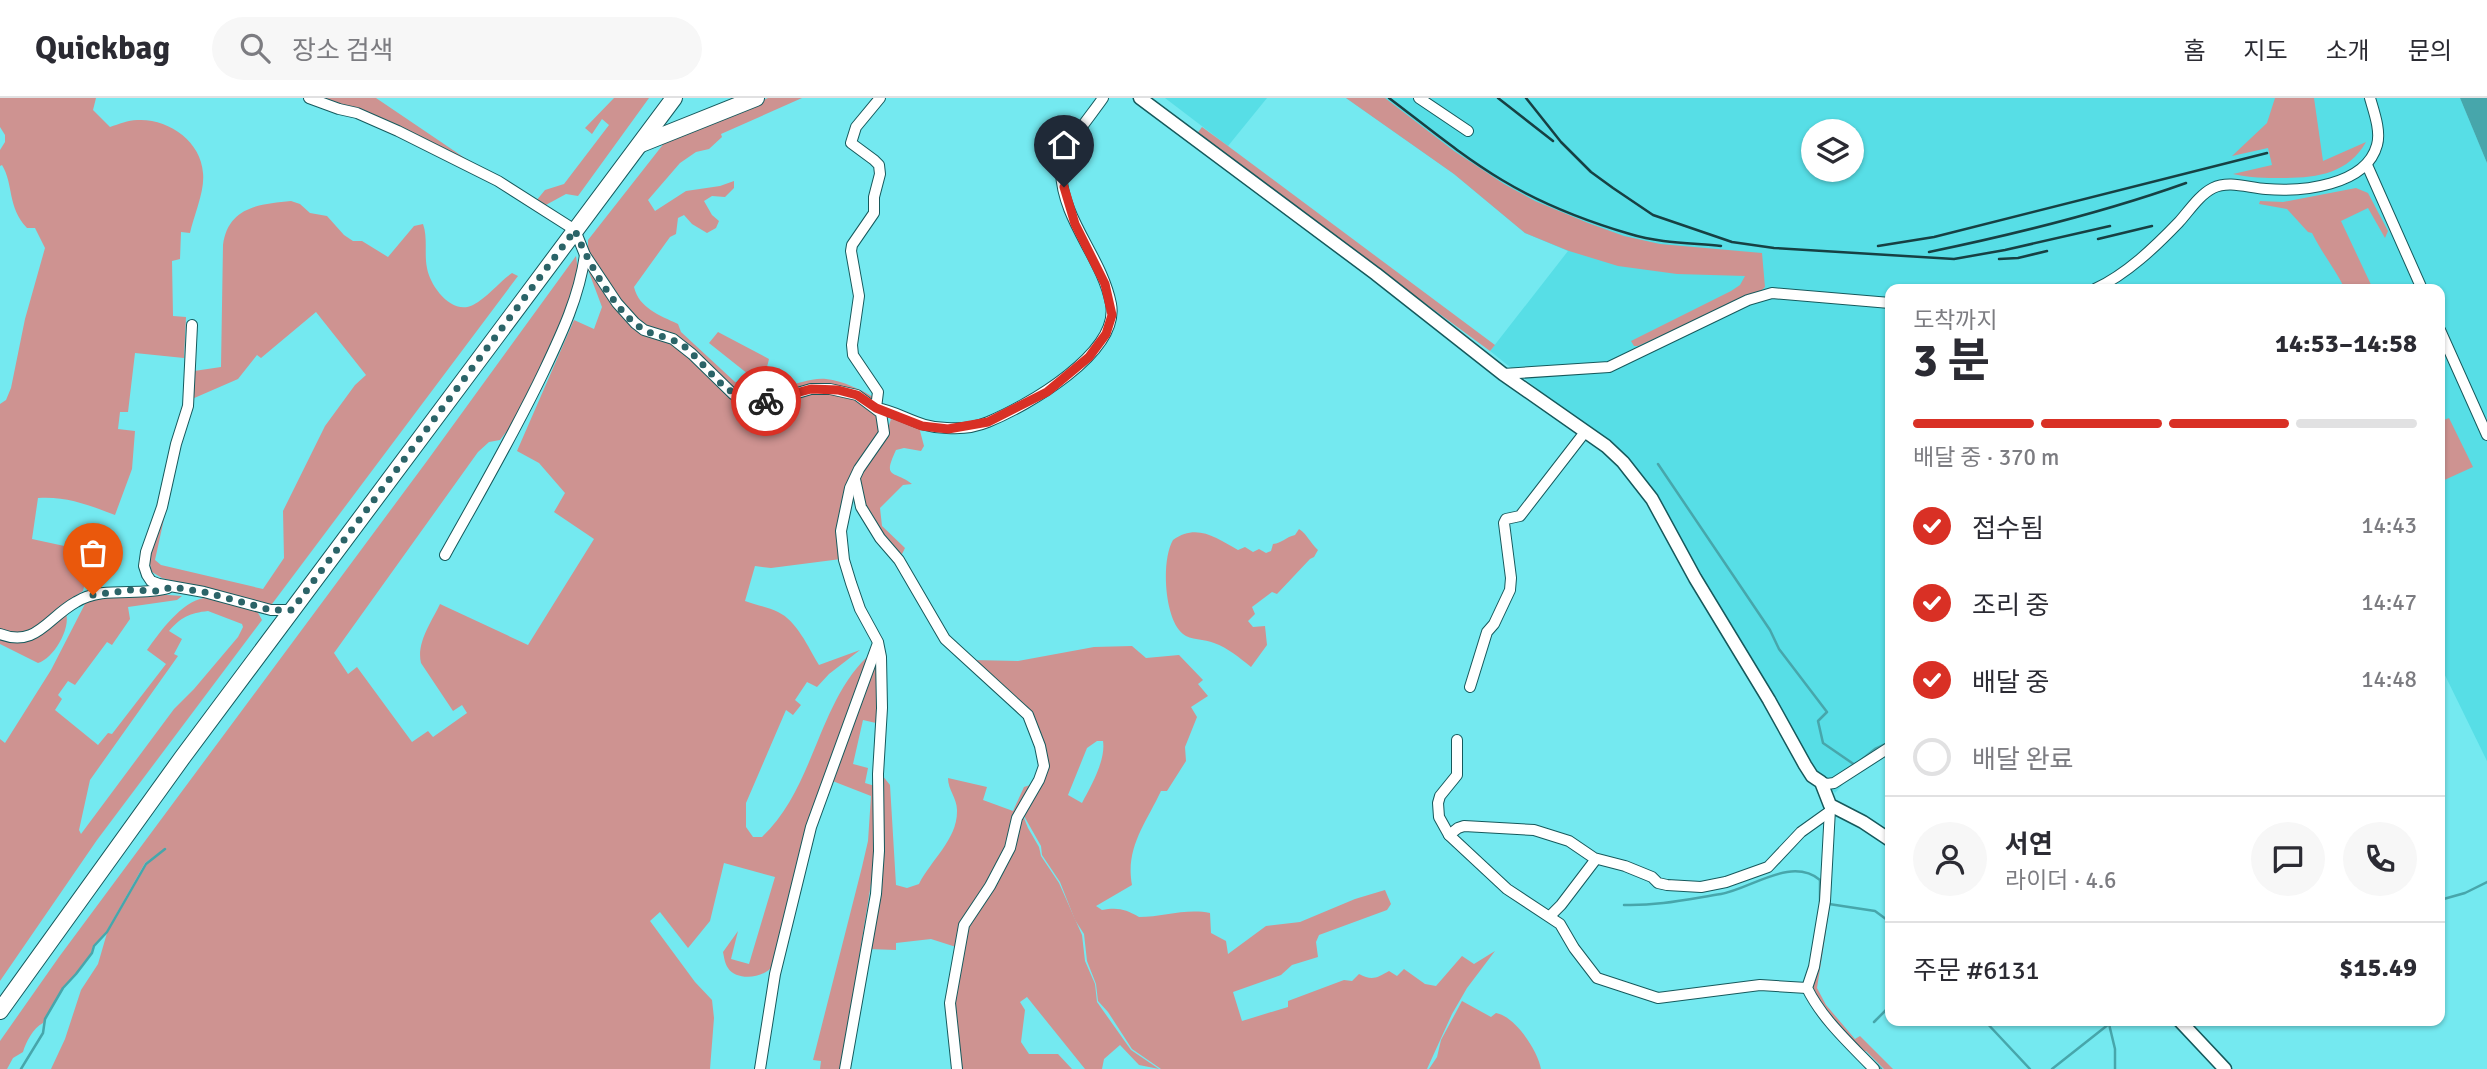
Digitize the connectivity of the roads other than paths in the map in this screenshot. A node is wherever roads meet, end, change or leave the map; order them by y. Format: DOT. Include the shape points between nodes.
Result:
graph roads {
  1 [pos="309,98"];
  2 [pos="674,98"];
  3 [pos="757,98"];
  4 [pos="880,98"];
  5 [pos="1103,98"];
  6 [pos="1140,98"];
  7 [pos="1419,98"];
  8 [pos="2370,98"];
  9 [pos="1468,131"];
  10 [pos="641,144"];
  11 [pos="2367,165"];
  12 [pos="575,230"];
  13 [pos="584,255"];
  14 [pos="2102,284"];
  15 [pos="2419,284"];
  16 [pos="1885,303"];
  17 [pos="192,324"];
  18 [pos="2445,341"];
  19 [pos="2451,355"];
  20 [pos="2445,357"];
  21 [pos="1503,374"];
  22 [pos="876,408"];
  23 [pos="1585,432"];
  24 [pos="2487,435"];
  25 [pos="855,479"];
  26 [pos="445,555"];
  27 [pos="172,587"];
  28 [pos="292,610"];
  29 [pos="0,634"];
  30 [pos="878,642"];
  31 [pos="1470,687"];
  32 [pos="1457,740"];
  33 [pos="1885,750"];
  34 [pos="1821,782"];
  35 [pos="1830,809"];
  36 [pos="1449,835"];
  37 [pos="1885,837"];
  38 [pos="1596,859"];
  39 [pos="1550,916"];
  40 [pos="1807,988"];
  41 [pos="0,1011"];
  42 [pos="2185,1026"];
  43 [pos="760,1069"];
  44 [pos="845,1069"];
  45 [pos="957,1069"];
  46 [pos="1874,1069"];
  47 [pos="2225,1069"];
  1 -- 12 [label="street" via="398,131 498,181"];
  2 -- 10 [label="highway"];
  3 -- 10 [label="highway"];
  4 -- 22 [label="street" via="856,127 851,143 874,160 880,174 874,213 851,251 859,296 853,355 878,392"];
  5 -- 22 [label="street" via="1070,145 1061,173 1069,211 1101,272 1111,306 1111,324 1099,344 1047,392 988,422 948,429 922,426"];
  6 -- 21 [label="street"];
  7 -- 9 [label="street"];
  8 -- 11 [label="street" via="2378,143"];
  10 -- 12 [label="highway"];
  11 -- 14 [label="street" via="2342,180 2292,189 2214,187 2144,256"];
  11 -- 15 [label="street"];
  12 -- 13 [label="street"];
  12 -- 28 [label="highway"];
  13 -- 22 [label="street" via="635,323 673,339 740,398 767,401 830,388 857,395"];
  13 -- 26 [label="street" via="579,289 521,421"];
  16 -- 21 [label="street" via="1772,293 1748,300 1609,367"];
  17 -- 27 [label="street" via="188,406 144,566 151,581"];
  18 -- 19 [label="street"];
  19 -- 20 [label="street"];
  19 -- 24 [label="street"];
  21 -- 23 [label="street"];
  22 -- 25 [label="street" via="884,419 884,433"];
  23 -- 31 [label="street" via="1520,516 1504,523 1510,590 1487,632"];
  23 -- 34 [label="street" via="1640,481 1805,765"];
  25 -- 30 [label="street" via="842,518 841,544 850,583"];
  25 -- 45 [label="street" via="861,507 899,560 934,622 958,652 1028,715 1043,757 1039,780 1017,818 1010,848 964,925 950,1003"];
  27 -- 28 [label="street" via="271,610"];
  27 -- 29 [label="street" via="93,595 77,601 32,636"];
  28 -- 41 [label="highway"];
  30 -- 43 [label="street" via="811,827 775,974"];
  30 -- 44 [label="street" via="882,708 877,879"];
  32 -- 36 [label="street" via="1457,775 1438,803 1438,817"];
  33 -- 34 [label="street" via="1834,783"];
  34 -- 35 [label="street"];
  35 -- 37 [label="street"];
  35 -- 38 [label="street" via="1768,867 1713,886 1667,886 1625,866"];
  35 -- 40 [label="street" via="1825,901"];
  36 -- 38 [label="street" via="1464,826 1534,830 1569,841"];
  36 -- 39 [label="street" via="1507,889"];
  38 -- 39 [label="street"];
  39 -- 40 [label="street" via="1597,978 1658,998 1760,985"];
  40 -- 46 [label="street"];
  42 -- 47 [label="street"];
}
